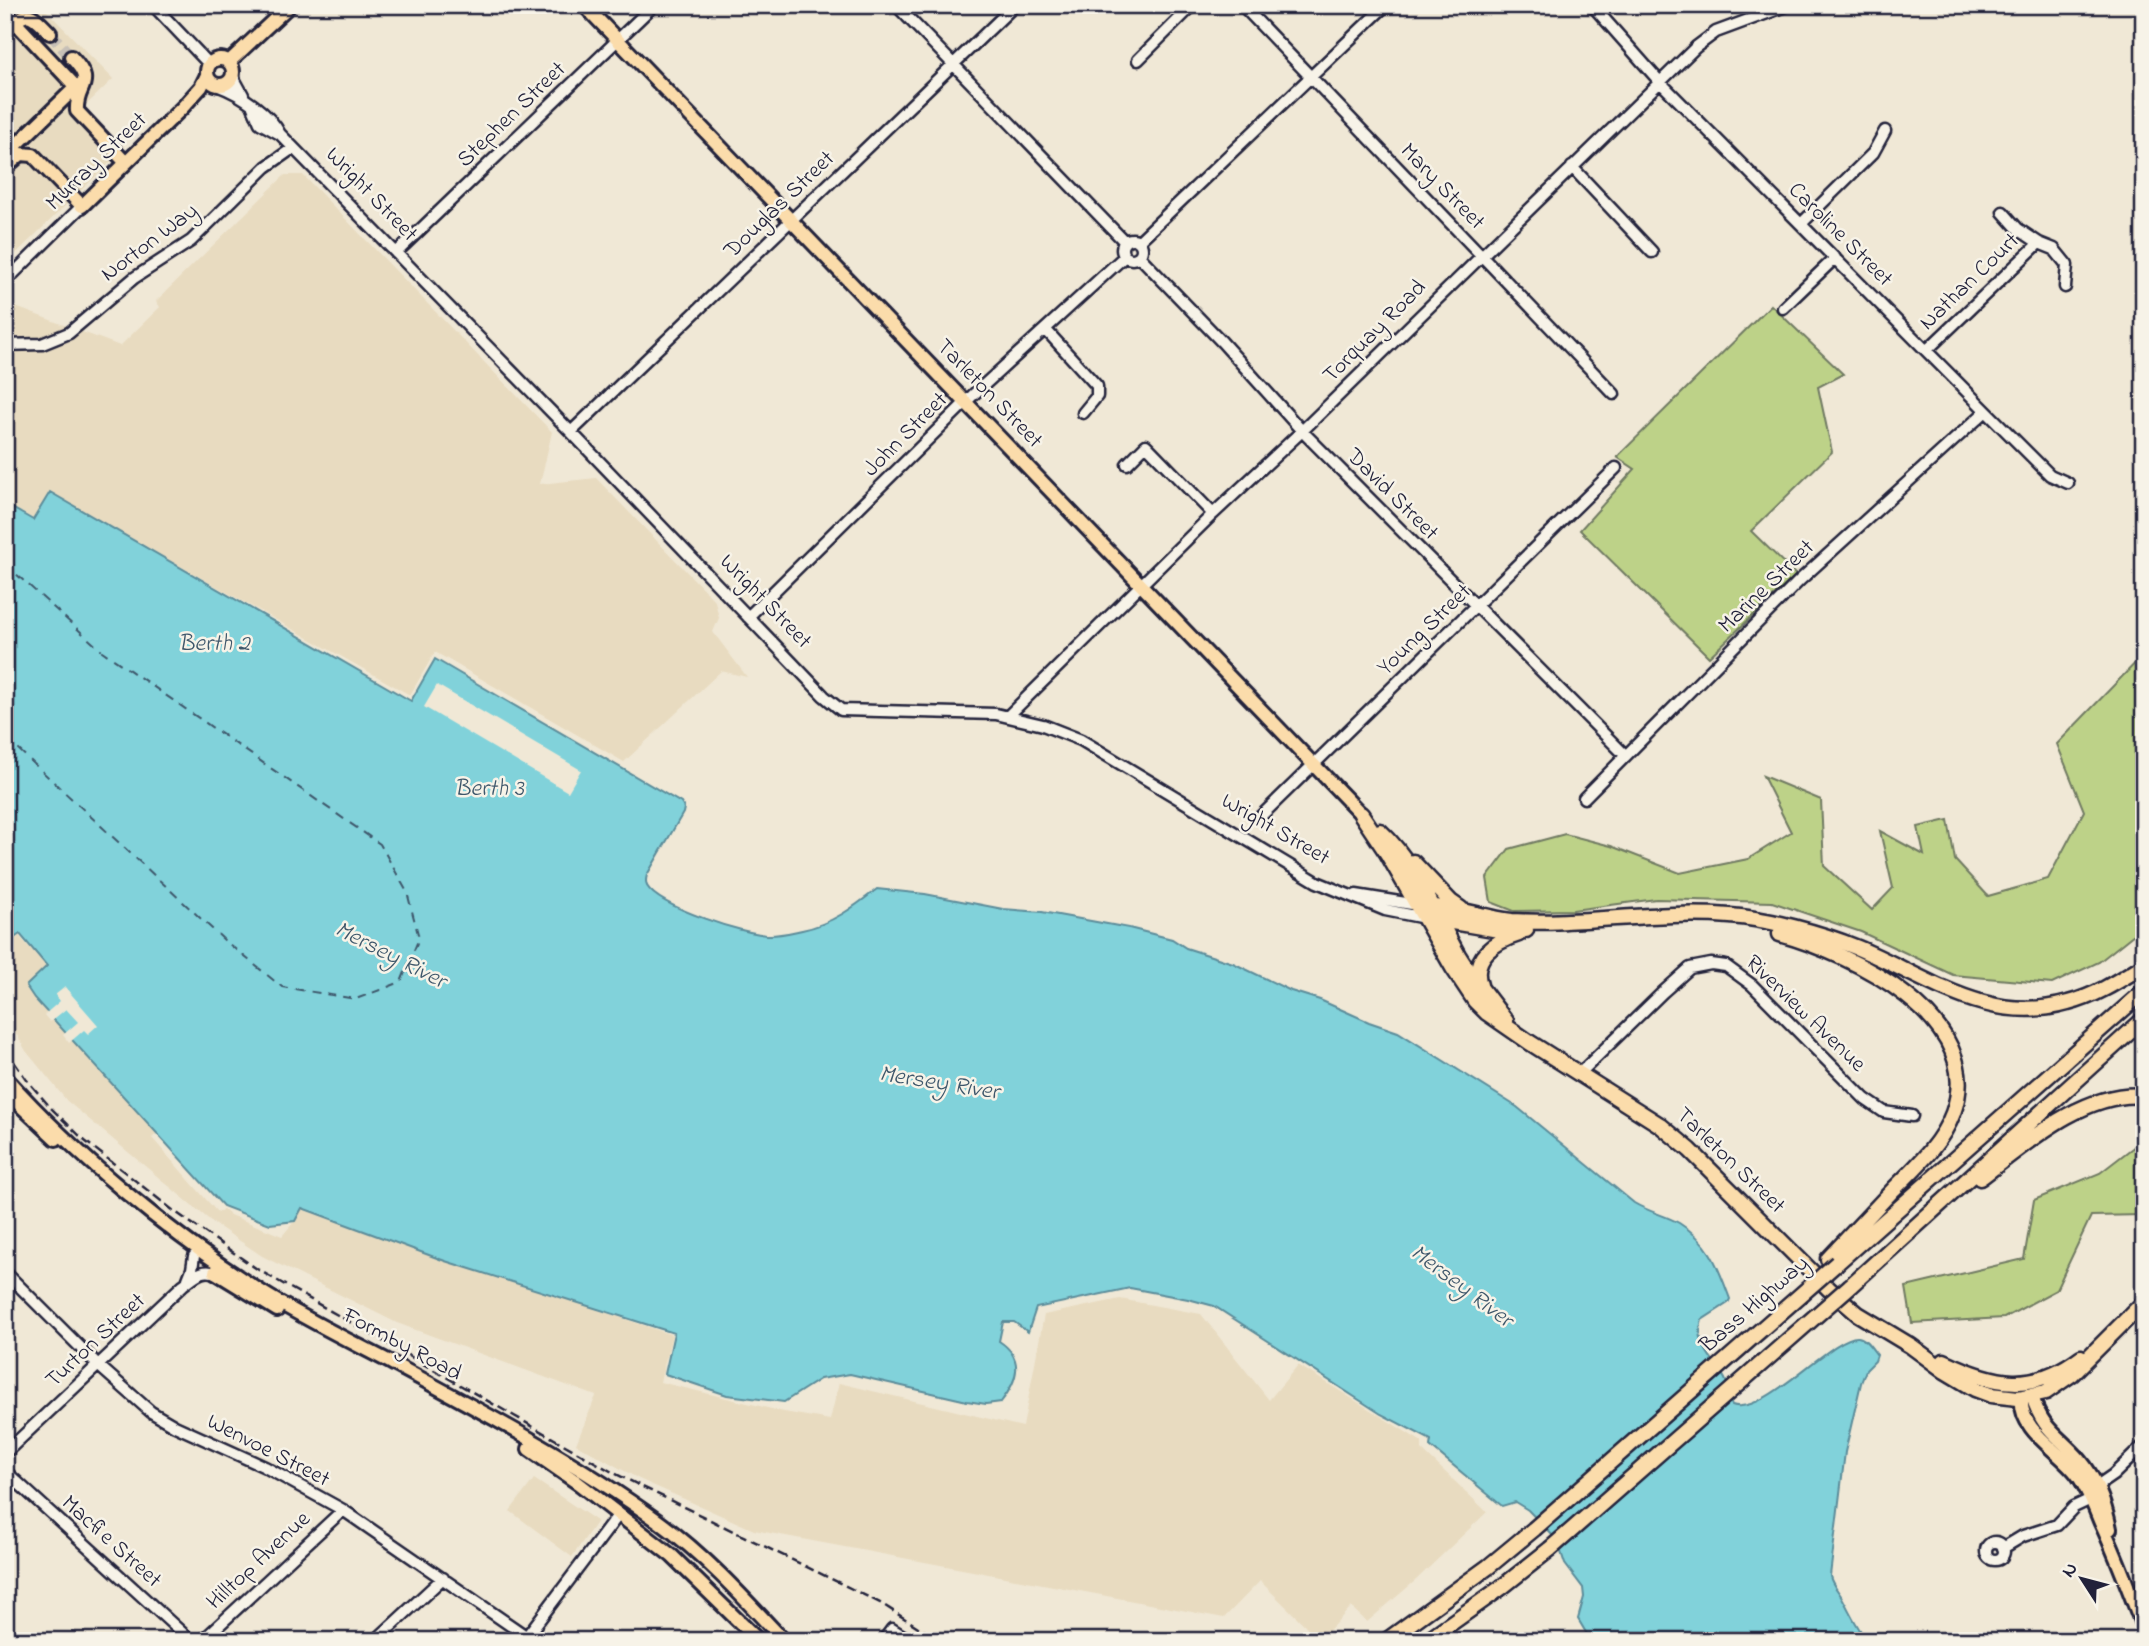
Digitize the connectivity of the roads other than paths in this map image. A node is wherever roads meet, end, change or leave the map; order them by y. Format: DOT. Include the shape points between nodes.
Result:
graph roads {
  1 [pos="153,5"];
  2 [pos="290,5"];
  3 [pos="583,5"];
  4 [pos="654,5"];
  5 [pos="896,5"];
  6 [pos="1015,5"];
  7 [pos="1193,5"];
  8 [pos="1242,5"];
  9 [pos="1386,5"];
  10 [pos="1592,5"];
  11 [pos="1789,5"];
  12 [pos="13,24"];
  13 [pos="52,32"];
  14 [pos="617,40"];
  15 [pos="73,55"];
  16 [pos="1138,60"];
  17 [pos="954,66"];
  18 [pos="231,69"];
  19 [pos="1311,77"];
  20 [pos="212,78"];
  21 [pos="1660,82"];
  22 [pos="250,104"];
  23 [pos="1885,131"];
  24 [pos="293,148"];
  25 [pos="5,156"];
  26 [pos="126,163"];
  27 [pos="1572,167"];
  28 [pos="5,168"];
  29 [pos="82,206"];
  30 [pos="2003,212"];
  31 [pos="793,220"];
  32 [pos="1801,224"];
  33 [pos="1139,241"];
  34 [pos="1125,242"];
  35 [pos="2039,243"];
  36 [pos="1651,252"];
  37 [pos="396,253"];
  38 [pos="1481,255"];
  39 [pos="1125,256"];
  40 [pos="1139,256"];
  41 [pos="1835,258"];
  42 [pos="12,275"];
  43 [pos="2065,287"];
  44 [pos="1783,308"];
  45 [pos="1046,330"];
  46 [pos="5,345"];
  47 [pos="1927,350"];
  48 [pos="1614,394"];
  49 [pos="966,402"];
  50 [pos="1986,411"];
  51 [pos="1083,413"];
  52 [pos="1302,431"];
  53 [pos="572,432"];
  54 [pos="1127,464"];
  55 [pos="1616,468"];
  56 [pos="2068,483"];
  57 [pos="1213,514"];
  58 [pos="1140,585"];
  59 [pos="1476,607"];
  60 [pos="748,617"];
  61 [pos="1008,716"];
  62 [pos="1625,755"];
  63 [pos="1314,764"];
  64 [pos="1584,798"];
  65 [pos="1361,814"];
  66 [pos="1259,818"];
  67 [pos="1394,844"];
  68 [pos="1425,909"];
  69 [pos="1467,912"];
  70 [pos="1651,917"];
  71 [pos="1440,920"];
  72 [pos="1572,922"];
  73 [pos="1534,929"];
  74 [pos="2144,965"];
  75 [pos="1483,991"];
  76 [pos="2144,991"];
  77 [pos="2144,1020"];
  78 [pos="1518,1035"];
  79 [pos="1580,1073"];
  80 [pos="5,1077"];
  81 [pos="5,1091"];
  82 [pos="2144,1096"];
  83 [pos="1912,1116"];
  84 [pos="1913,1229"];
  85 [pos="194,1256"];
  86 [pos="1832,1261"];
  87 [pos="5,1272"];
  88 [pos="218,1274"];
  89 [pos="183,1285"];
  90 [pos="2144,1302"];
  91 [pos="99,1366"];
  92 [pos="2026,1392"];
  93 [pos="2144,1445"];
  94 [pos="5,1453"];
  95 [pos="5,1471"];
  96 [pos="2094,1493"];
  97 [pos="636,1506"];
  98 [pos="343,1510"];
  99 [pos="619,1514"];
  100 [pos="653,1541"];
  101 [pos="2003,1548"];
  102 [pos="1550,1549"];
  103 [pos="443,1578"];
  104 [pos="2144,1629"];
  105 [pos="528,1639"];
  106 [pos="191,1641"];
  107 [pos="202,1641"];
  108 [pos="375,1641"];
  109 [pos="759,1641"];
  110 [pos="784,1641"];
  111 [pos="883,1641"];
  112 [pos="911,1641"];
  113 [pos="1386,1641"];
  114 [pos="1426,1641"];
  115 [pos="1443,1641"];
  1 -- 20 [label="street, Wright Street"];
  2 -- 18 [label="main road"];
  3 -- 14 [label="main road, Tarleton Street"];
  4 -- 14 [label="street, Stephen Street"];
  5 -- 17 [label="street"];
  6 -- 17 [label="street, Douglas Street"];
  7 -- 16 [label="street"];
  8 -- 19 [label="street, Mary Street"];
  9 -- 19 [label="street"];
  10 -- 21 [label="street, Caroline Street"];
  11 -- 21 [label="street, Torquay Road" via="1716,32"];
  12 -- 13 [label="main road" via="30,15"];
  12 -- 25 [label="main road" via="76,86"];
  14 -- 31 [label="main road, Tarleton Street"];
  14 -- 37 [label="street, Stephen Street"];
  15 -- 26 [label="main road" via="84,86 77,111"];
  17 -- 31 [label="street, Douglas Street"];
  17 -- 34 [label="street"];
  18 -- 20 [label="main road, Murray Street" via="227,83"];
  18 -- 20 [label="main road" via="216,59"];
  18 -- 22 [label="street, Wright Street"];
  19 -- 33 [label="street"];
  19 -- 38 [label="street, Mary Street"];
  20 -- 22 [label="street, Wright Street"];
  20 -- 26 [label="main road, Murray Street"];
  21 -- 27 [label="street, Torquay Road"];
  21 -- 32 [label="street, Caroline Street"];
  22 -- 24 [label="street, Wright Street" via="260,123"];
  23 -- 32 [label="street" via="1873,153"];
  24 -- 37 [label="street, Wright Street"];
  24 -- 46 [label="street, Norton Way" via="266,167 191,241 134,278 73,330 31,346"];
  26 -- 29 [label="main road, Murray Street"];
  27 -- 36 [label="street"];
  27 -- 38 [label="street, Torquay Road"];
  28 -- 29 [label="main road" via="21,154 33,155"];
  29 -- 42 [label="street, Murray Street"];
  30 -- 35 [label="street, Nathan Court"];
  31 -- 49 [label="main road, Tarleton Street"];
  31 -- 53 [label="street, Douglas Street"];
  32 -- 41 [label="street, Caroline Street"];
  33 -- 34 [label="street"];
  33 -- 40 [label="street"];
  34 -- 39 [label="street"];
  35 -- 43 [label="street, Nathan Court" via="2054,249 2067,265"];
  35 -- 47 [label="street, Nathan Court"];
  37 -- 53 [label="street, Wright Street"];
  38 -- 48 [label="street, Mary Street"];
  38 -- 52 [label="street, Torquay Road"];
  39 -- 40 [label="street"];
  39 -- 45 [label="street, John Street"];
  40 -- 52 [label="street, David Street"];
  41 -- 44 [label="street"];
  41 -- 47 [label="street, Caroline Street"];
  45 -- 49 [label="street, John Street"];
  45 -- 51 [label="street" via="1097,386 1097,396"];
  47 -- 50 [label="street, Caroline Street"];
  49 -- 58 [label="main road, Tarleton Street"];
  49 -- 60 [label="street, John Street"];
  50 -- 56 [label="street, Caroline Street" via="2050,475"];
  50 -- 62 [label="street, Marine Street" via="1800,580"];
  52 -- 57 [label="street, Torquay Road"];
  52 -- 59 [label="street, David Street"];
  53 -- 60 [label="street, Wright Street"];
  54 -- 57 [label="street" via="1146,445"];
  55 -- 59 [label="street, Young Street"];
  57 -- 58 [label="street, Torquay Road"];
  58 -- 61 [label="street, Torquay Road"];
  58 -- 63 [label="main road, Tarleton Street"];
  59 -- 62 [label="street, David Street"];
  59 -- 63 [label="street, Young Street"];
  60 -- 61 [label="street, Wright Street" via="841,710"];
  61 -- 68 [label="street, Wright Street" via="1081,740 1303,874 1339,891"];
  62 -- 64 [label="street, Marine Street"];
  63 -- 65 [label="main road, Tarleton Street"];
  63 -- 66 [label="street, Young Street"];
  65 -- 67 [label="highway, Tarleton Street"];
  65 -- 68 [label="highway, Tarleton Street"];
  67 -- 68 [label="highway, Tarleton Street"];
  67 -- 69 [label="highway" via="1451,902"];
  68 -- 69 [label="highway"];
  68 -- 71 [label="highway, Tarleton Street"];
  68 -- 78 [label="highway, Tarleton Street" via="1452,968 1475,1001"];
  69 -- 72 [label="highway" via="1511,921"];
  70 -- 72 [label="highway"];
  70 -- 74 [label="highway" via="1731,916 1810,931 1962,998 2010,1008 2066,1004"];
  70 -- 86 [label="highway" via="1768,930 1830,951 1874,974 1922,1009 1947,1038 1955,1058 1953,1114 1930,1151"];
  71 -- 73 [label="highway" via="1499,930"];
  71 -- 75 [label="highway, Tarleton Street"];
  72 -- 73 [label="highway"];
  73 -- 75 [label="highway" via="1500,941 1485,953 1477,975"];
  75 -- 78 [label="highway, Tarleton Street"];
  76 -- 86 [label="highway, Bass Highway"];
  77 -- 84 [label="highway, Bass Highway"];
  78 -- 79 [label="highway, Tarleton Street"];
  79 -- 83 [label="street, Riverview Avenue" via="1690,968 1711,964 1726,966 1752,985 1865,1099 1884,1112"];
  79 -- 92 [label="highway, Tarleton Street" via="1676,1137 1858,1314 1911,1346 1979,1377"];
  80 -- 97 [label="main road, Formby Road" via="121,1187 221,1266 537,1444"];
  81 -- 85 [label="main road, Formby Road" via="77,1159"];
  82 -- 84 [label="highway" via="2117,1096 2081,1108"];
  84 -- 102 [label="highway, Bass Highway, bridge"];
  85 -- 88 [label="main road, Formby Road"];
  85 -- 89 [label="street, Turton Street" via="191,1275"];
  86 -- 113 [label="highway, Bass Highway, bridge" via="1765,1326 1534,1529"];
  87 -- 91 [label="street, Wenvoe Street"];
  88 -- 89 [label="street, Turton Street" via="202,1272"];
  88 -- 99 [label="main road, Formby Road" via="523,1445"];
  89 -- 91 [label="street, Turton Street"];
  90 -- 92 [label="highway" via="2070,1364"];
  91 -- 94 [label="street, Turton Street"];
  91 -- 98 [label="street, Wenvoe Street" via="151,1412"];
  92 -- 96 [label="main road" via="2044,1425 2079,1460"];
  93 -- 96 [label="street"];
  95 -- 106 [label="street, Macfie Street"];
  96 -- 101 [label="street" via="2057,1525"];
  96 -- 104 [label="main road"];
  97 -- 100 [label="main road" via="657,1529"];
  97 -- 110 [label="main road, Formby Road" via="690,1546"];
  98 -- 103 [label="street, Wenvoe Street"];
  98 -- 107 [label="street, Hilltop Avenue"];
  99 -- 100 [label="main road, Formby Road"];
  99 -- 105 [label="street"];
  100 -- 109 [label="main road, Formby Road"];
  102 -- 114 [label="highway, Bass Highway"];
  102 -- 115 [label="highway"];
  103 -- 105 [label="street, Wenvoe Street"];
  103 -- 108 [label="street"];
  111 -- 112 [label="street" via="892,1629"];
}
